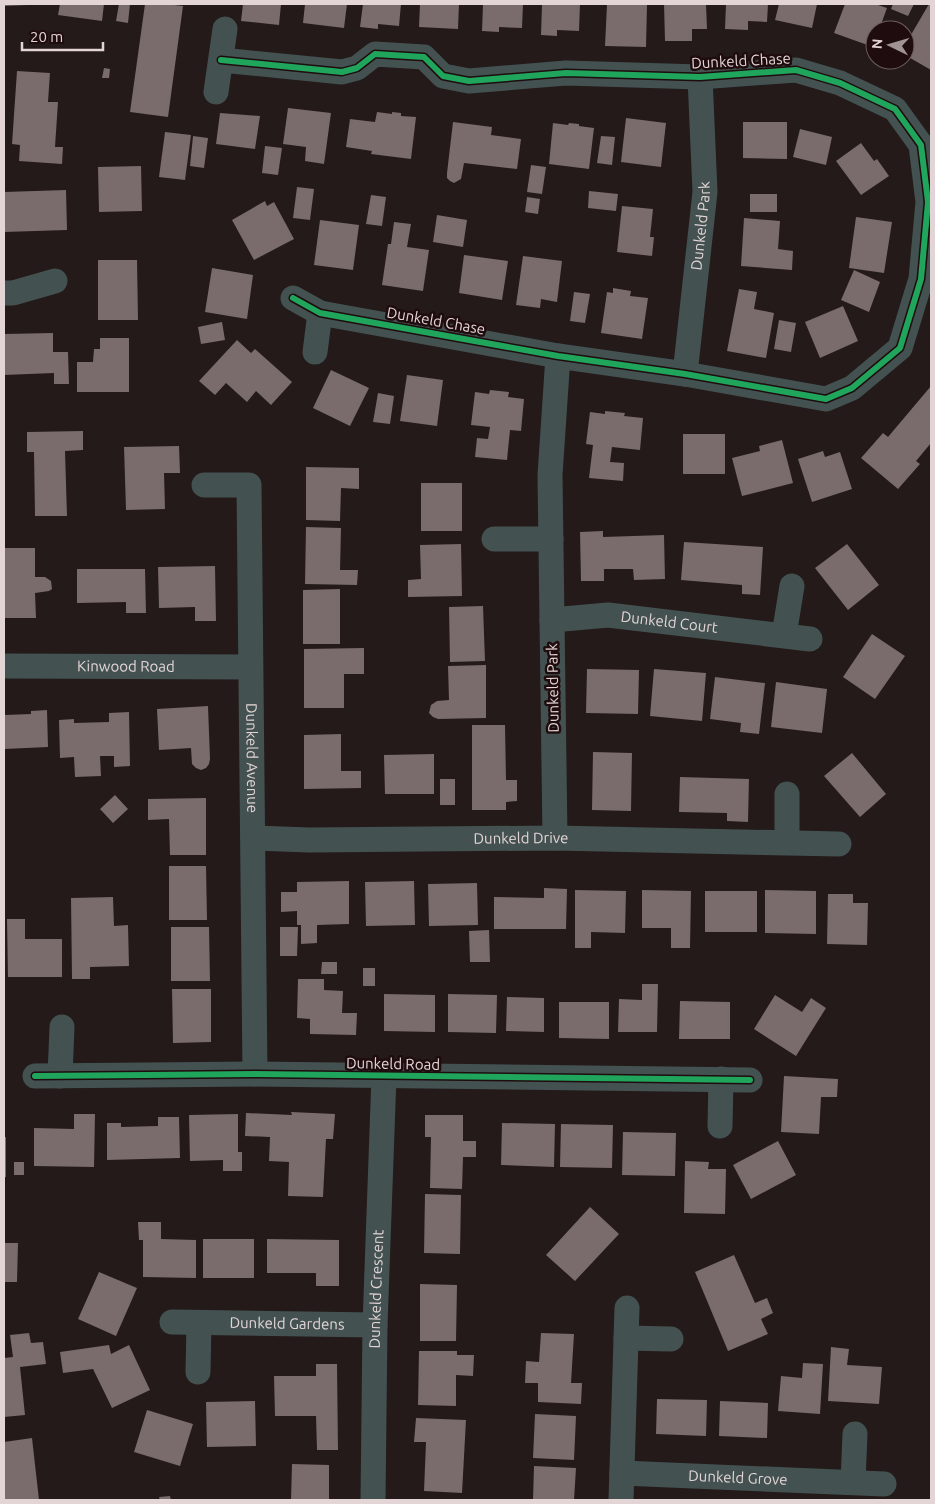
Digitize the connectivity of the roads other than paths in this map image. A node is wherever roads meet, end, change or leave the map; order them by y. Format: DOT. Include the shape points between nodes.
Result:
graph roads {
  1 [pos="224,29"];
  2 [pos="221,60"];
  3 [pos="700,77"];
  4 [pos="216,92"];
  5 [pos="55,281"];
  6 [pos="4,293"];
  7 [pos="293,298"];
  8 [pos="320,313"];
  9 [pos="315,352"];
  10 [pos="558,356"];
  11 [pos="685,374"];
  12 [pos="204,485"];
  13 [pos="494,539"];
  14 [pos="551,539"];
  15 [pos="792,586"];
  16 [pos="552,620"];
  17 [pos="784,635"];
  18 [pos="810,639"];
  19 [pos="4,666"];
  20 [pos="250,667"];
  21 [pos="787,794"];
  22 [pos="253,838"];
  23 [pos="555,838"];
  24 [pos="787,842"];
  25 [pos="840,844"];
  26 [pos="62,1028"];
  27 [pos="255,1074"];
  28 [pos="35,1076"];
  29 [pos="60,1076"];
  30 [pos="384,1076"];
  31 [pos="721,1079"];
  32 [pos="750,1080"];
  33 [pos="720,1126"];
  34 [pos="627,1308"];
  35 [pos="172,1322"];
  36 [pos="199,1323"];
  37 [pos="375,1325"];
  38 [pos="626,1338"];
  39 [pos="671,1339"];
  40 [pos="198,1372"];
  41 [pos="855,1434"];
  42 [pos="622,1473"];
  43 [pos="853,1482"];
  44 [pos="884,1484"];
  45 [pos="373,1500"];
  46 [pos="621,1500"];
  1 -- 2 [label="street"];
  2 -- 3 [label="street, Dunkeld Chase" via="342,72 357,68 375,54 424,56 443,76 469,81 566,74"];
  2 -- 4 [label="street"];
  3 -- 11 [label="street, Dunkeld Park" via="705,192"];
  3 -- 11 [label="street, Dunkeld Chase" via="796,70 840,83 895,109 921,145 928,202 921,279 900,348 852,388 826,398"];
  5 -- 6 [label="street"];
  7 -- 8 [label="street, Dunkeld Chase"];
  8 -- 9 [label="street"];
  8 -- 10 [label="street, Dunkeld Chase"];
  10 -- 11 [label="street, Dunkeld Chase"];
  10 -- 14 [label="street, Dunkeld Park" via="550,475"];
  12 -- 20 [label="street, Dunkeld Avenue" via="249,485"];
  13 -- 14 [label="street"];
  14 -- 16 [label="street, Dunkeld Park"];
  15 -- 17 [label="street"];
  16 -- 17 [label="street, Dunkeld Court" via="608,615"];
  16 -- 23 [label="street, Dunkeld Park"];
  17 -- 18 [label="street, Dunkeld Court"];
  19 -- 20 [label="street, Kinwood Road"];
  20 -- 22 [label="street, Dunkeld Avenue"];
  21 -- 24 [label="street"];
  22 -- 23 [label="street, Dunkeld Drive"];
  22 -- 27 [label="street, Dunkeld Avenue"];
  23 -- 24 [label="street, Dunkeld Drive"];
  24 -- 25 [label="street, Dunkeld Drive"];
  26 -- 29 [label="street"];
  27 -- 29 [label="street, Dunkeld Road"];
  27 -- 30 [label="street, Dunkeld Road"];
  28 -- 29 [label="street, Dunkeld Road"];
  30 -- 31 [label="street, Dunkeld Road"];
  30 -- 37 [label="street, Dunkeld Crescent"];
  31 -- 32 [label="street, Dunkeld Road"];
  31 -- 33 [label="street"];
  34 -- 38 [label="street"];
  35 -- 36 [label="street, Dunkeld Gardens"];
  36 -- 37 [label="street, Dunkeld Gardens"];
  36 -- 40 [label="street"];
  37 -- 45 [label="street, Dunkeld Crescent"];
  38 -- 39 [label="street"];
  38 -- 42 [label="street"];
  41 -- 43 [label="street"];
  42 -- 43 [label="street, Dunkeld Grove"];
  42 -- 46 [label="street"];
  43 -- 44 [label="street, Dunkeld Grove"];
}
